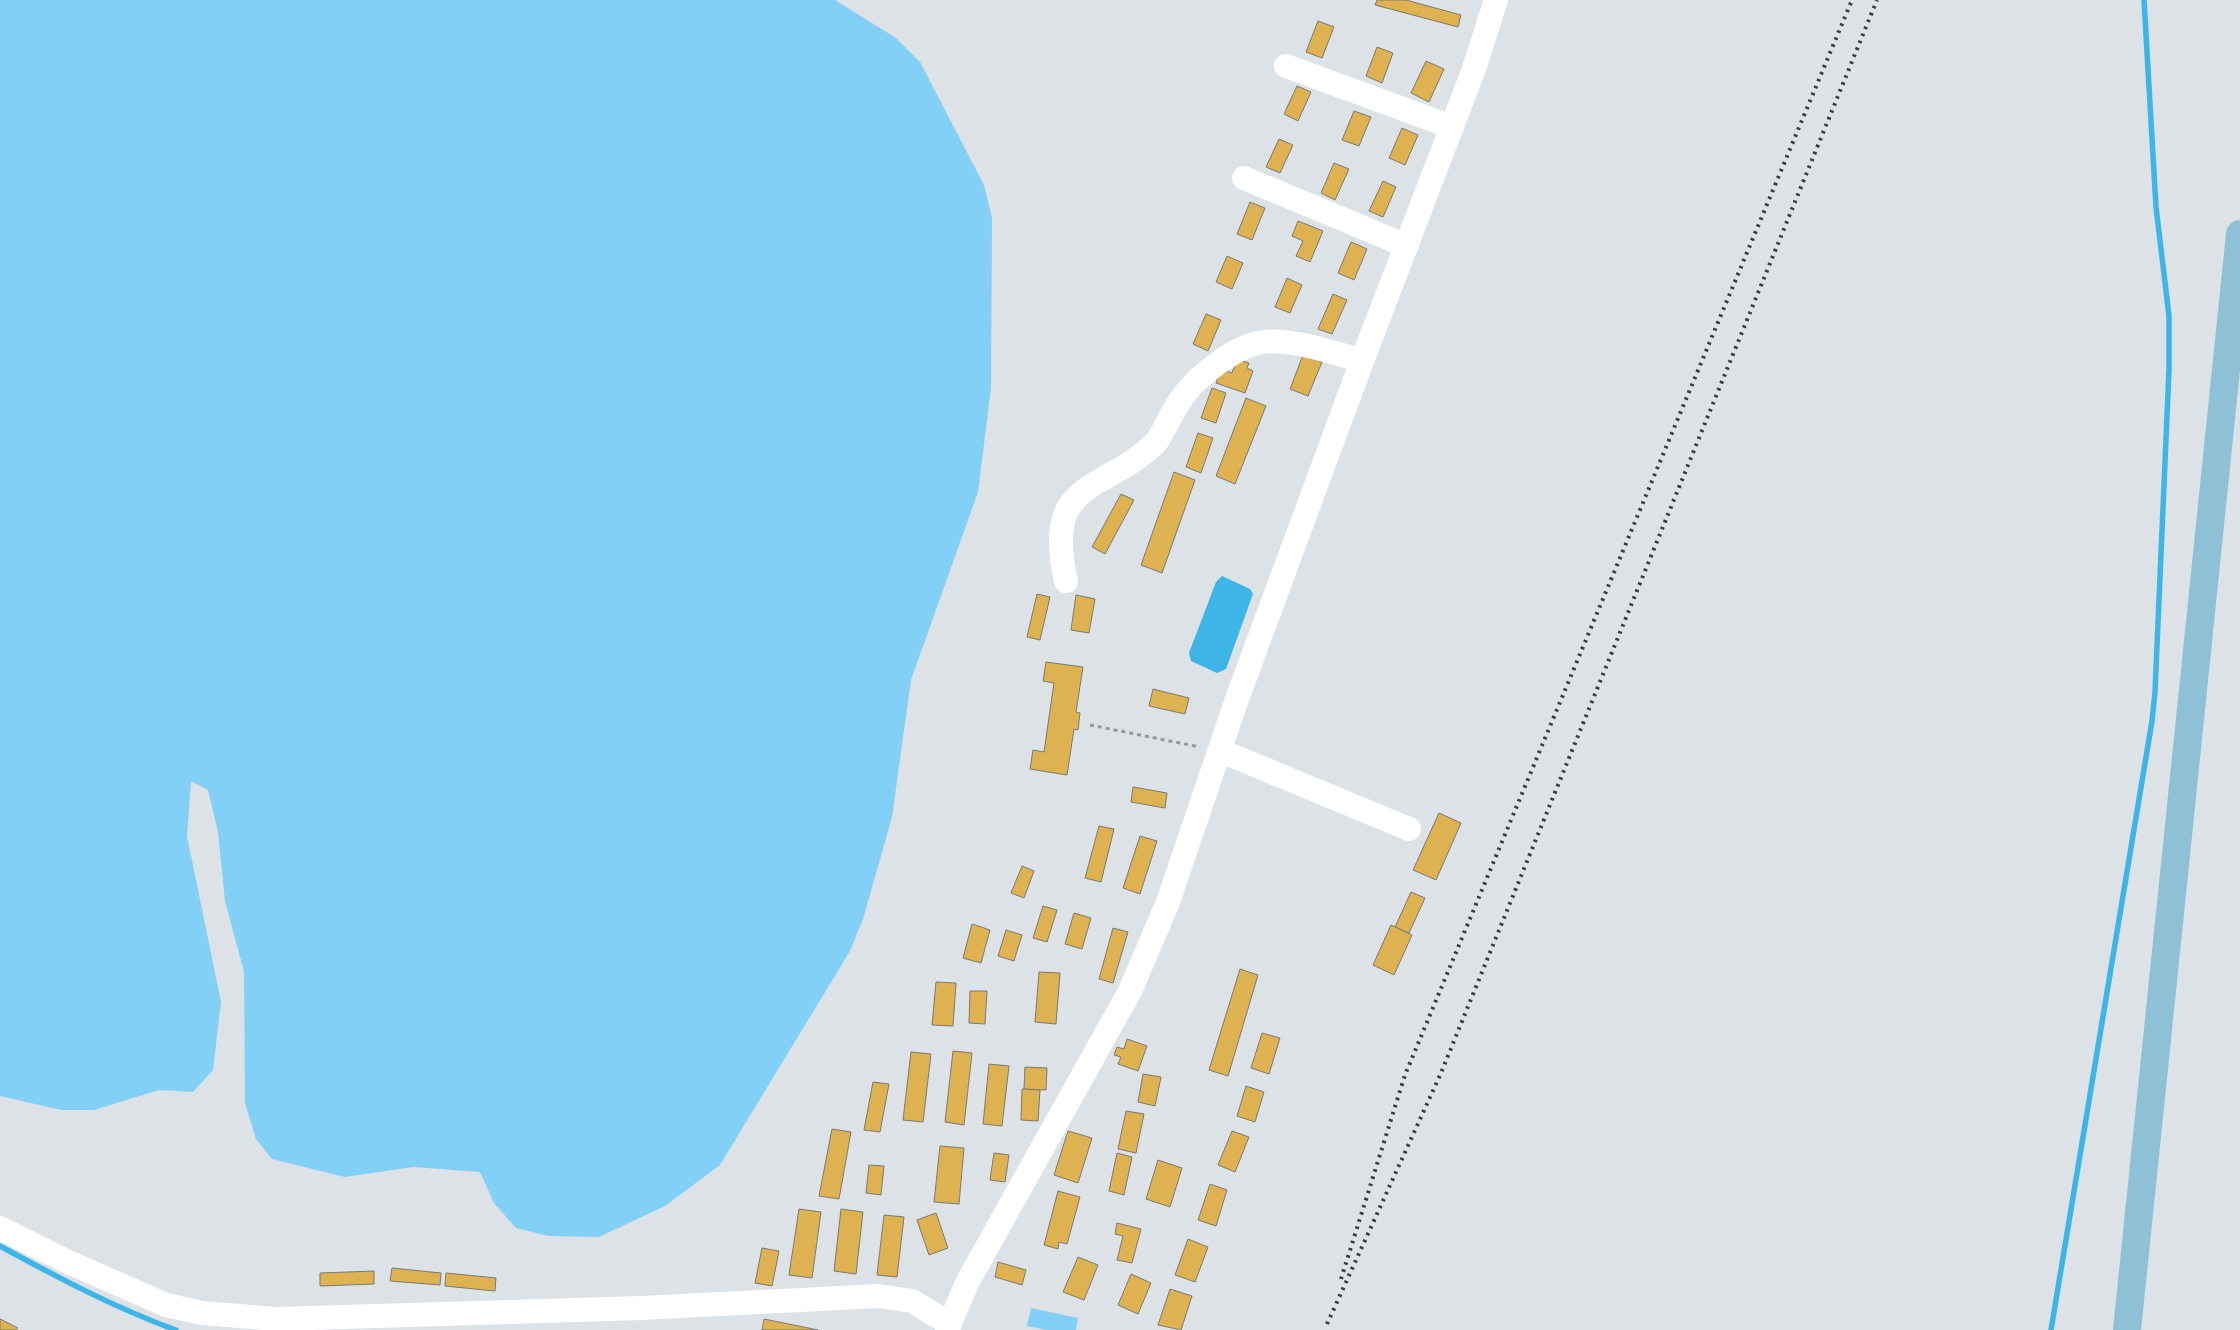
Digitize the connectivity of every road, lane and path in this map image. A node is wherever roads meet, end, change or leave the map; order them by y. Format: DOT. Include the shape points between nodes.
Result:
graph roads {
  1 [pos="1496,0"];
  2 [pos="1286,66"];
  3 [pos="1452,127"];
  4 [pos="1244,178"];
  5 [pos="2240,234"];
  6 [pos="1407,246"];
  7 [pos="1362,362"];
  8 [pos="1066,581"];
  9 [pos="1090,725"];
  10 [pos="1221,751"];
  11 [pos="1409,829"];
  12 [pos="0,1228"];
  13 [pos="949,1327"];
  14 [pos="2127,1330"];
  1 -- 3 [label="street"];
  2 -- 3 [label="street"];
  3 -- 6 [label="street"];
  4 -- 6 [label="street"];
  5 -- 14 [label="main road"];
  6 -- 7 [label="street"];
  7 -- 8 [label="street" via="1318,348 1259,342 1241,348 1214,367 1184,394 1156,442 1136,460 1078,496 1067,510 1060,555"];
  7 -- 10 [label="street" via="1237,699"];
  9 -- 10 [label="path"];
  10 -- 11 [label="street"];
  10 -- 13 [label="street" via="1168,902 1130,991 967,1282"];
  12 -- 13 [label="street" via="166,1305 202,1313 276,1320 642,1308 878,1296 912,1301"];
}
